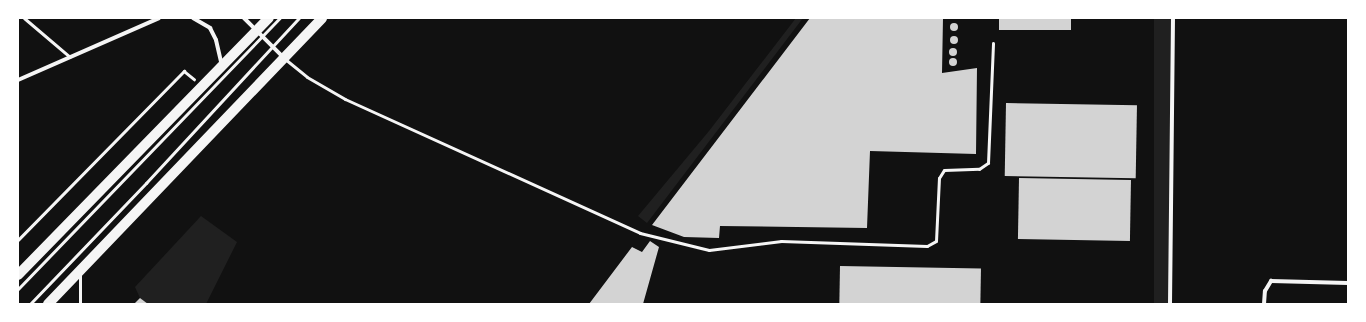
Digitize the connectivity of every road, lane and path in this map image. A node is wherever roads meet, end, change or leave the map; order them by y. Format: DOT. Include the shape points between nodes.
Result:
graph roads {
  1 [pos="24,18"];
  2 [pos="159,18"];
  3 [pos="193,18"];
  4 [pos="244,18"];
  5 [pos="269,18"];
  6 [pos="280,18"];
  7 [pos="299,18"];
  8 [pos="322,18"];
  9 [pos="1173,18"];
  10 [pos="261,33"];
  11 [pos="992,43"];
  12 [pos="272,46"];
  13 [pos="70,57"];
  14 [pos="284,58"];
  15 [pos="222,66"];
  16 [pos="18,80"];
  17 [pos="202,86"];
  18 [pos="18,240"];
  19 [pos="80,270"];
  20 [pos="18,275"];
  21 [pos="1348,283"];
  22 [pos="18,289"];
  23 [pos="30,304"];
  24 [pos="48,304"];
  25 [pos="80,304"];
  26 [pos="1170,304"];
  27 [pos="1264,304"];
  1 -- 13 [label="lane"];
  2 -- 13 [label="street"];
  3 -- 15 [label="street" via="210,28 216,40"];
  4 -- 10 [label="street"];
  5 -- 10 [label="main road"];
  6 -- 10 [label="lane"];
  7 -- 12 [label="lane"];
  8 -- 14 [label="main road"];
  9 -- 26 [label="street"];
  10 -- 12 [label="street"];
  10 -- 15 [label="main road"];
  10 -- 22 [label="lane"];
  11 -- 14 [label="lane" via="988,163 979,169 944,170 939,178 936,241 927,246 781,241 709,250 640,233 345,99 307,77"];
  12 -- 14 [label="street"];
  12 -- 23 [label="lane"];
  13 -- 16 [label="street"];
  14 -- 19 [label="main road"];
  15 -- 17 [label="main road"];
  17 -- 18 [label="path" via="184,71"];
  17 -- 20 [label="main road"];
  19 -- 24 [label="main road"];
  19 -- 25 [label="lane"];
  21 -- 27 [label="street" via="1271,281 1264,291"];
}
